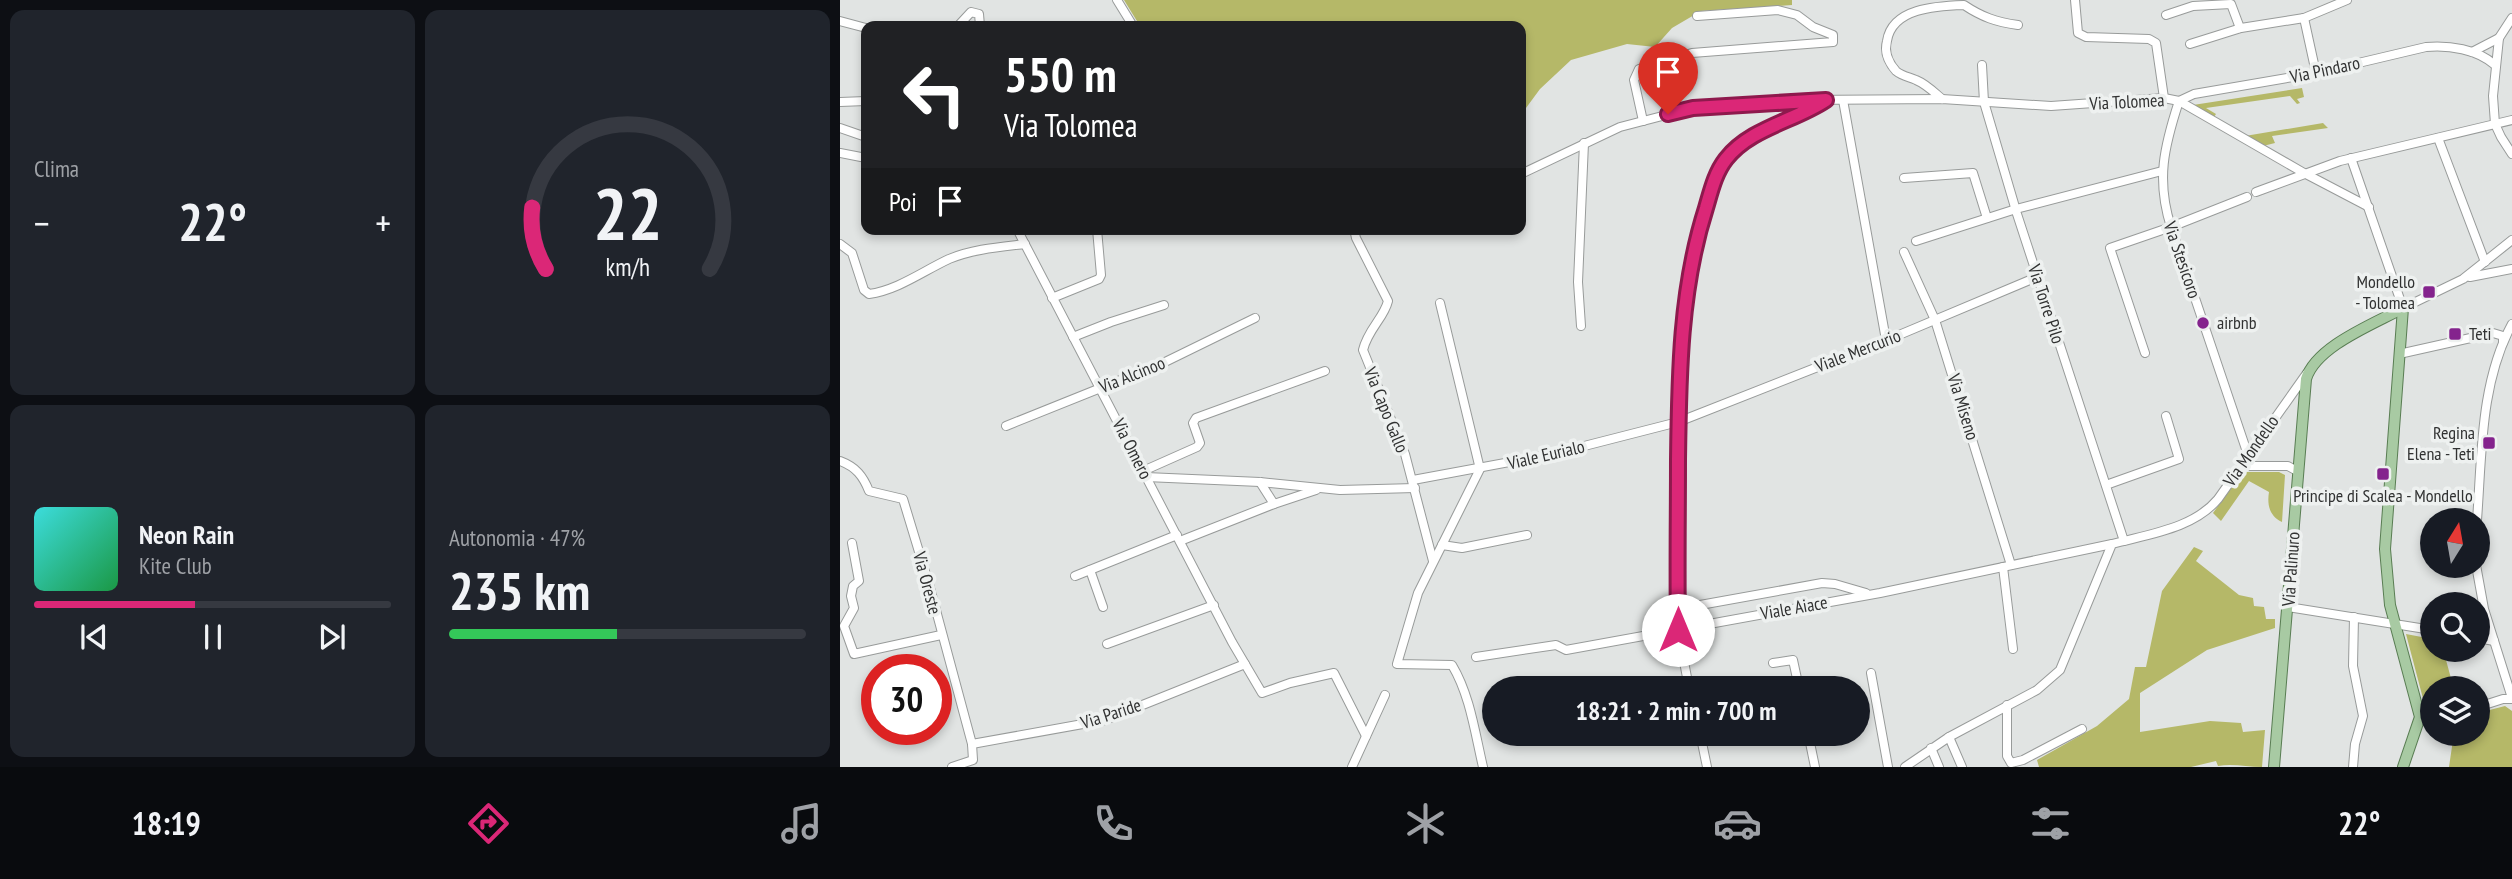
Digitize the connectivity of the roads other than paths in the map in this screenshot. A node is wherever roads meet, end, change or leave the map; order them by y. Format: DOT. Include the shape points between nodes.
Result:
graph roads {
  1 [pos="1117,0"];
  2 [pos="2075,0"];
  3 [pos="2347,0"];
  4 [pos="2166,15"];
  5 [pos="1697,16"];
  6 [pos="2304,18"];
  7 [pos="2512,18"];
  8 [pos="840,21"];
  9 [pos="963,21"];
  10 [pos="980,21"];
  11 [pos="1130,21"];
  12 [pos="2018,25"];
  13 [pos="861,27"];
  14 [pos="2239,28"];
  15 [pos="2499,38"];
  16 [pos="2190,44"];
  17 [pos="2472,51"];
  18 [pos="1982,65"];
  19 [pos="2495,65"];
  20 [pos="2316,73"];
  21 [pos="2164,98"];
  22 [pos="1942,99"];
  23 [pos="1826,100"];
  24 [pos="1843,100"];
  25 [pos="861,101"];
  26 [pos="2179,101"];
  27 [pos="1984,102"];
  28 [pos="840,103"];
  29 [pos="2512,120"];
  30 [pos="1643,121"];
  31 [pos="2496,124"];
  32 [pos="840,128"];
  33 [pos="861,134"];
  34 [pos="2438,138"];
  35 [pos="1584,143"];
  36 [pos="840,153"];
  37 [pos="2512,154"];
  38 [pos="861,157"];
  39 [pos="2351,158"];
  40 [pos="2162,171"];
  41 [pos="1526,172"];
  42 [pos="2304,173"];
  43 [pos="1904,177"];
  44 [pos="2256,192"];
  45 [pos="2247,197"];
  46 [pos="2369,206"];
  47 [pos="2016,209"];
  48 [pos="1987,218"];
  49 [pos="2171,227"];
  50 [pos="1020,235"];
  51 [pos="1098,235"];
  52 [pos="1355,235"];
  53 [pos="2512,240"];
  54 [pos="1916,241"];
  55 [pos="840,244"];
  56 [pos="1025,244"];
  57 [pos="1905,252"];
  58 [pos="2485,262"];
  59 [pos="2512,269"];
  60 [pos="2037,277"];
  61 [pos="2463,279"];
  62 [pos="1052,298"];
  63 [pos="1440,303"];
  64 [pos="1164,304"];
  65 [pos="2403,308"];
  66 [pos="1255,318"];
  67 [pos="1935,320"];
  68 [pos="2512,324"];
  69 [pos="1581,326"];
  70 [pos="1073,337"];
  71 [pos="1886,340"];
  72 [pos="2503,345"];
  73 [pos="2145,353"];
  74 [pos="2399,355"];
  75 [pos="1325,371"];
  76 [pos="2308,371"];
  77 [pos="1100,388"];
  78 [pos="2166,416"];
  79 [pos="1678,422"];
  80 [pos="1006,426"];
  81 [pos="2248,455"];
  82 [pos="840,461"];
  83 [pos="2241,466"];
  84 [pos="1480,469"];
  85 [pos="2297,471"];
  86 [pos="1145,474"];
  87 [pos="1260,482"];
  88 [pos="1414,484"];
  89 [pos="2106,485"];
  90 [pos="1340,490"];
  91 [pos="1274,504"];
  92 [pos="2478,508"];
  93 [pos="1527,535"];
  94 [pos="1179,538"];
  95 [pos="2124,541"];
  96 [pos="852,542"];
  97 [pos="2112,544"];
  98 [pos="1443,545"];
  99 [pos="1433,561"];
  100 [pos="2007,566"];
  101 [pos="1090,570"];
  102 [pos="1075,576"];
  103 [pos="2478,578"];
  104 [pos="1880,593"];
  105 [pos="1214,605"];
  106 [pos="1103,607"];
  107 [pos="2288,607"];
  108 [pos="1678,609"];
  109 [pos="2354,617"];
  110 [pos="2394,624"];
  111 [pos="2420,628"];
  112 [pos="1678,630"];
  113 [pos="941,635"];
  114 [pos="2490,640"];
  115 [pos="2494,641"];
  116 [pos="1107,644"];
  117 [pos="2013,649"];
  118 [pos="1476,657"];
  119 [pos="1773,663"];
  120 [pos="1247,666"];
  121 [pos="1871,673"];
  122 [pos="1687,676"];
  123 [pos="1796,676"];
  124 [pos="1385,695"];
  125 [pos="2512,699"];
  126 [pos="2490,703"];
  127 [pos="2007,705"];
  128 [pos="2420,717"];
  129 [pos="2082,729"];
  130 [pos="1366,737"];
  131 [pos="1949,737"];
  132 [pos="972,744"];
  133 [pos="1703,746"];
  134 [pos="1811,746"];
  135 [pos="1931,748"];
  136 [pos="1915,764"];
  137 [pos="952,767"];
  138 [pos="1352,767"];
  139 [pos="1483,767"];
  140 [pos="1707,767"];
  141 [pos="1815,767"];
  142 [pos="1888,767"];
  143 [pos="1905,767"];
  144 [pos="1939,767"];
  145 [pos="1962,767"];
  146 [pos="2274,767"];
  147 [pos="2353,767"];
  148 [pos="2403,767"];
  1 -- 11 [label="street"];
  2 -- 21 [label="street" via="2078,33 2156,43"];
  3 -- 6 [label="street"];
  4 -- 14 [label="street" via="2193,6 2231,4"];
  5 -- 30 [label="street" via="1779,10 1833,35 1833,42 1692,53 1639,69 1633,80"];
  6 -- 14 [label="street"];
  6 -- 20 [label="street"];
  7 -- 15 [label="street"];
  8 -- 13 [label="street"];
  9 -- 10 [label="street" via="971,12 979,15"];
  12 -- 22 [label="street, Via Tolomea" via="1979,16 1964,5 1917,11 1889,30 1885,50 1896,71"];
  14 -- 16 [label="street"];
  15 -- 17 [label="street"];
  15 -- 19 [label="street"];
  17 -- 19 [label="street, Via Pindaro"];
  17 -- 20 [label="street, Via Pindaro" via="2426,47"];
  18 -- 27 [label="street, Via Torre Pilo"];
  19 -- 31 [label="street"];
  20 -- 26 [label="street, Via Pindaro" via="2194,94"];
  21 -- 26 [label="street, Via Tolomea"];
  21 -- 27 [label="street, Via Tolomea" via="2033,107"];
  22 -- 24 [label="street, Via Tolomea"];
  22 -- 27 [label="street, Via Tolomea"];
  23 -- 24 [label="street, Via Tolomea"];
  23 -- 30 [label="street, Via Tolomea" via="1693,108"];
  23 -- 79 [label="street" via="1736,149 1716,178 1692,258"];
  24 -- 71 [label="street"];
  25 -- 28 [label="street"];
  26 -- 40 [label="street, Via Stesicoro"];
  26 -- 42 [label="street, Via Tolomea"];
  27 -- 47 [label="street, Via Torre Pilo"];
  29 -- 31 [label="street"];
  30 -- 35 [label="street, Via Tolomea"];
  31 -- 34 [label="street"];
  31 -- 37 [label="street"];
  32 -- 33 [label="street"];
  34 -- 39 [label="street"];
  34 -- 58 [label="street"];
  35 -- 41 [label="street, Via Tolomea"];
  35 -- 69 [label="street" via="1578,282"];
  36 -- 38 [label="street"];
  39 -- 42 [label="street"];
  39 -- 46 [label="street"];
  40 -- 47 [label="street"];
  40 -- 49 [label="street, Via Stesicoro"];
  42 -- 44 [label="street"];
  42 -- 46 [label="street, Via Tolomea"];
  43 -- 48 [label="street" via="1973,173"];
  45 -- 49 [label="street"];
  46 -- 65 [label="street"];
  47 -- 48 [label="street"];
  47 -- 60 [label="street, Via Torre Pilo"];
  48 -- 54 [label="street"];
  49 -- 73 [label="street" via="2110,248"];
  49 -- 81 [label="street, Via Stesicoro"];
  50 -- 56 [label="street, Via Omero"];
  51 -- 62 [label="street" via="1099,279"];
  52 -- 88 [label="street, Via Capo Gallo" via="1388,301 1363,350"];
  53 -- 58 [label="street, Via Mondello"];
  55 -- 56 [label="street" via="852,253 869,294 883,292 952,258"];
  56 -- 62 [label="street, Via Omero"];
  57 -- 67 [label="street, Via Miseno"];
  58 -- 61 [label="street, Via Mondello"];
  59 -- 61 [label="street"];
  60 -- 67 [label="street, Viale Mercurio"];
  60 -- 89 [label="street, Via Torre Pilo"];
  61 -- 65 [label="street, Via Mondello"];
  62 -- 70 [label="street, Via Omero"];
  63 -- 84 [label="street"];
  64 -- 70 [label="street"];
  65 -- 74 [label="main road"];
  65 -- 76 [label="main road, Via Mondello" via="2333,347"];
  66 -- 77 [label="street, Via Alcinoo"];
  67 -- 71 [label="street, Viale Mercurio"];
  67 -- 100 [label="street, Via Miseno"];
  68 -- 72 [label="street"];
  70 -- 77 [label="street, Via Omero"];
  71 -- 79 [label="street, Viale Mercurio"];
  72 -- 74 [label="street" via="2503,336 2493,333"];
  72 -- 92 [label="street" via="2487,403"];
  74 -- 110 [label="main road" via="2385,549"];
  75 -- 86 [label="street" via="1196,418 1197,447"];
  76 -- 81 [label="street, Via Mondello"];
  76 -- 85 [label="main road, Via Palinuro"];
  77 -- 80 [label="street, Via Alcinoo"];
  77 -- 86 [label="street, Via Omero"];
  78 -- 89 [label="street" via="2179,459"];
  79 -- 84 [label="street, Viale Eurialo"];
  79 -- 108 [label="street"];
  81 -- 83 [label="street, Via Mondello"];
  82 -- 113 [label="street, Via Oreste" via="858,471 869,491 903,499"];
  83 -- 85 [label="street" via="2288,466"];
  83 -- 95 [label="street, Via Mondello" via="2204,514"];
  84 -- 88 [label="street, Viale Eurialo"];
  84 -- 98 [label="street"];
  85 -- 107 [label="main road, Via Palinuro"];
  86 -- 87 [label="street"];
  86 -- 94 [label="street, Via Omero"];
  87 -- 90 [label="street"];
  87 -- 91 [label="street"];
  88 -- 90 [label="street, Viale Eurialo"];
  88 -- 99 [label="street, Via Capo Gallo"];
  89 -- 95 [label="street, Via Torre Pilo"];
  90 -- 91 [label="street" via="1315,490"];
  91 -- 94 [label="street"];
  93 -- 98 [label="street" via="1462,548"];
  94 -- 101 [label="street"];
  94 -- 105 [label="street, Via Omero"];
  95 -- 97 [label="street, Via Mondello"];
  96 -- 113 [label="street" via="859,581 851,596 855,608 844,626 853,654"];
  97 -- 100 [label="street, Viale Aiace"];
  97 -- 127 [label="street" via="2060,670 2037,690"];
  98 -- 99 [label="street"];
  99 -- 139 [label="street" via="1418,593 1397,664 1452,665"];
  100 -- 104 [label="street, Viale Aiace"];
  100 -- 117 [label="street, Via Miseno"];
  101 -- 102 [label="street"];
  101 -- 106 [label="street"];
  103 -- 115 [label="street"];
  104 -- 108 [label="street" via="1822,583"];
  104 -- 112 [label="street, Viale Aiace"];
  105 -- 116 [label="street"];
  105 -- 120 [label="street, Via Omero"];
  107 -- 109 [label="street"];
  107 -- 146 [label="main road, Via Palinuro"];
  108 -- 112 [label="street"];
  109 -- 110 [label="street"];
  109 -- 147 [label="street" via="2353,666 2363,716"];
  110 -- 111 [label="street"];
  110 -- 128 [label="main road"];
  112 -- 118 [label="street, Viale Aiace" via="1566,650 1556,645"];
  112 -- 122 [label="street"];
  113 -- 132 [label="street, Via Oreste"];
  114 -- 115 [label="street"];
  115 -- 125 [label="street"];
  119 -- 123 [label="street" via="1793,660"];
  120 -- 130 [label="street, Via Omero" via="1262,693 1334,673"];
  120 -- 132 [label="street, Via Paride" via="1105,720"];
  121 -- 142 [label="street"];
  124 -- 130 [label="street"];
  125 -- 126 [label="street"];
  127 -- 129 [label="street" via="2007,756 2011,763"];
  127 -- 131 [label="street"];
  128 -- 148 [label="main road"];
  130 -- 138 [label="street"];
  131 -- 135 [label="street"];
  131 -- 145 [label="street"];
  132 -- 137 [label="street" via="973,760"];
  133 -- 140 [label="street"];
  134 -- 141 [label="street"];
  135 -- 136 [label="street"];
  135 -- 144 [label="street"];
  136 -- 143 [label="street"];
}
